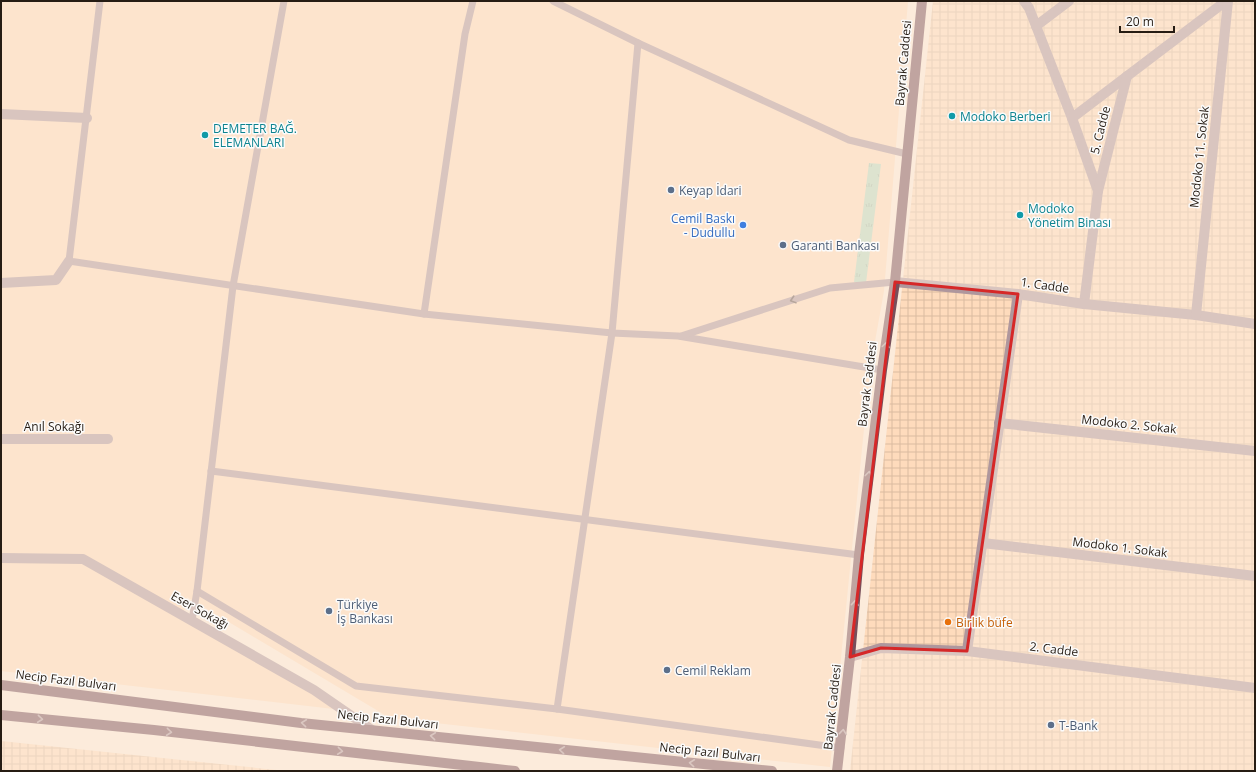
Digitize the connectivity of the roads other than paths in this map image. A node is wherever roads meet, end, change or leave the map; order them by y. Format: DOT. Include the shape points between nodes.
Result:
graph roads {
  1 [pos="100,1"];
  2 [pos="284,1"];
  3 [pos="473,1"];
  4 [pos="553,1"];
  5 [pos="922,1"];
  6 [pos="1024,1"];
  7 [pos="1069,1"];
  8 [pos="1227,1"];
  9 [pos="1036,26"];
  10 [pos="638,43"];
  11 [pos="1128,76"];
  12 [pos="1,114"];
  13 [pos="87,118"];
  14 [pos="1072,118"];
  15 [pos="907,154"];
  16 [pos="1098,191"];
  17 [pos="69,261"];
  18 [pos="895,282"];
  19 [pos="1,283"];
  20 [pos="233,286"];
  21 [pos="1018,294"];
  22 [pos="1084,304"];
  23 [pos="424,314"];
  24 [pos="1196,315"];
  25 [pos="1255,324"];
  26 [pos="612,333"];
  27 [pos="678,336"];
  28 [pos="882,370"];
  29 [pos="1000,423"];
  30 [pos="1,439"];
  31 [pos="108,439"];
  32 [pos="1255,451"];
  33 [pos="211,471"];
  34 [pos="585,519"];
  35 [pos="983,543"];
  36 [pos="859,555"];
  37 [pos="1,558"];
  38 [pos="1255,576"];
  39 [pos="197,591"];
  40 [pos="192,620"];
  41 [pos="967,651"];
  42 [pos="850,657"];
  43 [pos="1,685"];
  44 [pos="1255,688"];
  45 [pos="557,709"];
  46 [pos="1,715"];
  47 [pos="372,730"];
  48 [pos="841,748"];
  49 [pos="515,771"];
  50 [pos="772,771"];
  51 [pos="837,771"];
  1 -- 13 [label="lane"];
  2 -- 20 [label="lane"];
  3 -- 23 [label="lane" via="465,34"];
  4 -- 10 [label="lane"];
  5 -- 15 [label="main road, Bayrak Caddesi"];
  6 -- 9 [label="street"];
  7 -- 9 [label="street"];
  8 -- 11 [label="street, 5. Cadde"];
  8 -- 24 [label="street, Modoko 11. Sokak"];
  9 -- 14 [label="street"];
  10 -- 15 [label="lane" via="850,140"];
  10 -- 26 [label="lane"];
  11 -- 14 [label="street, 5. Cadde"];
  11 -- 16 [label="street, 5. Cadde"];
  12 -- 13 [label="street"];
  13 -- 17 [label="lane"];
  14 -- 16 [label="street"];
  15 -- 18 [label="main road, Bayrak Caddesi"];
  16 -- 22 [label="street, 5. Cadde"];
  17 -- 19 [label="street" via="56,280"];
  17 -- 20 [label="lane"];
  18 -- 21 [label="street, 1. Cadde"];
  18 -- 27 [label="lane, 1. Cadde, one-way" via="830,288"];
  28 -- 18 [label="main road, Bayrak Caddesi, one-way"];
  20 -- 23 [label="lane"];
  20 -- 33 [label="lane"];
  21 -- 22 [label="street, 1. Cadde"];
  21 -- 29 [label="street"];
  22 -- 24 [label="street, 1. Cadde"];
  23 -- 26 [label="lane"];
  24 -- 25 [label="street, 1. Cadde"];
  26 -- 27 [label="lane"];
  26 -- 34 [label="lane"];
  27 -- 28 [label="lane"];
  36 -- 28 [label="main road, Bayrak Caddesi, one-way"];
  29 -- 32 [label="street, Modoko 2. Sokak"];
  29 -- 35 [label="street"];
  30 -- 31 [label="street, Anıl Sokağı"];
  33 -- 34 [label="lane"];
  33 -- 39 [label="lane"];
  34 -- 36 [label="lane"];
  34 -- 45 [label="lane"];
  35 -- 38 [label="street, Modoko 1. Sokak"];
  35 -- 41 [label="street"];
  42 -- 36 [label="main road, Bayrak Caddesi, one-way"];
  37 -- 40 [label="street, Eser Sokağı" via="83,559"];
  39 -- 40 [label="lane"];
  39 -- 45 [label="lane" via="356,686"];
  40 -- 47 [label="street, Eser Sokağı" via="314,690"];
  41 -- 42 [label="street, 2. Cadde" via="881,648"];
  41 -- 44 [label="street, 2. Cadde"];
  48 -- 42 [label="main road, Bayrak Caddesi, one-way"];
  47 -- 43 [label="main road, Necip Fazıl Bulvarı, one-way"];
  45 -- 48 [label="lane"];
  46 -- 49 [label="main road, one-way"];
  50 -- 47 [label="main road, Necip Fazıl Bulvarı, one-way"];
  48 -- 51 [label="main road, Bayrak Caddesi"];
}
